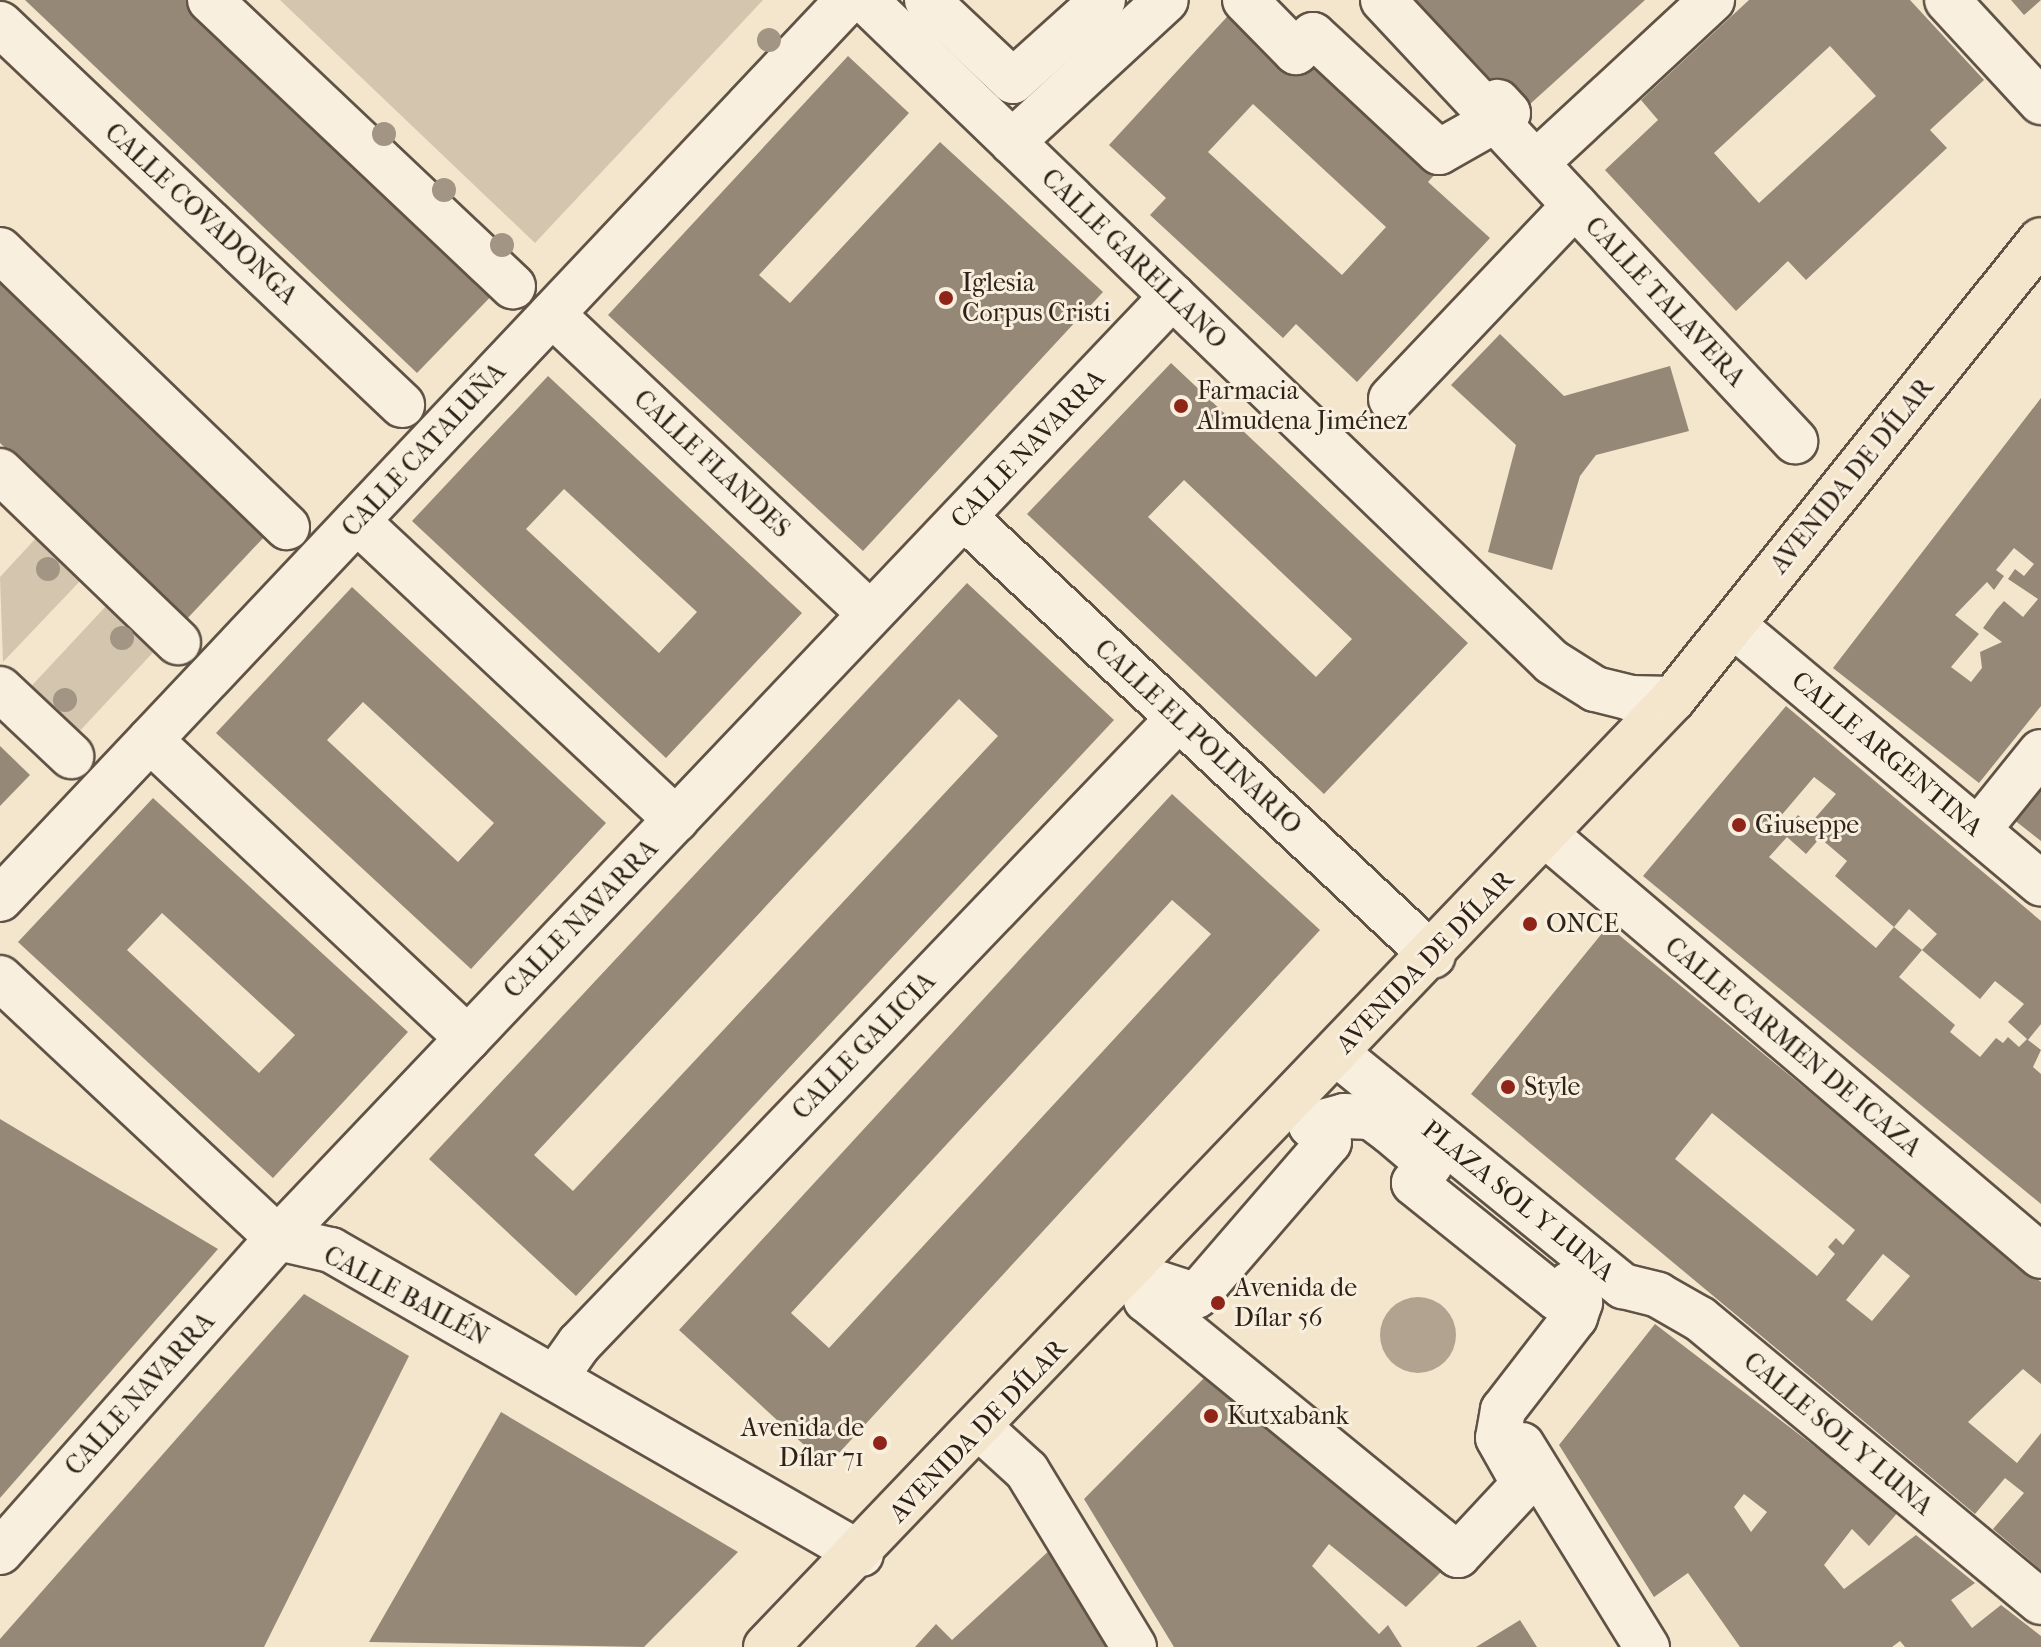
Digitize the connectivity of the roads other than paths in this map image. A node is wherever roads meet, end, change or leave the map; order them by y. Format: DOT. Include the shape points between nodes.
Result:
graph roads {
  1 [pos="210,0"];
  2 [pos="848,0"];
  3 [pos="865,0"];
  4 [pos="1103,0"];
  5 [pos="1166,0"];
  6 [pos="1245,0"];
  7 [pos="1383,0"];
  8 [pos="1404,0"];
  9 [pos="1712,0"];
  10 [pos="1947,0"];
  11 [pos="937,6"];
  12 [pos="0,24"];
  13 [pos="2041,102"];
  14 [pos="1495,120"];
  15 [pos="1012,142"];
  16 [pos="1536,163"];
  17 [pos="1575,205"];
  18 [pos="2041,240"];
  19 [pos="0,250"];
  20 [pos="513,287"];
  21 [pos="1173,296"];
  22 [pos="552,314"];
  23 [pos="1391,399"];
  24 [pos="402,405"];
  25 [pos="1795,441"];
  26 [pos="0,471"];
  27 [pos="964,517"];
  28 [pos="357,521"];
  29 [pos="287,527"];
  30 [pos="870,614"];
  31 [pos="1733,625"];
  32 [pos="178,642"];
  33 [pos="0,689"];
  34 [pos="1673,699"];
  35 [pos="1178,719"];
  36 [pos="150,740"];
  37 [pos="2041,752"];
  38 [pos="71,756"];
  39 [pos="676,820"];
  40 [pos="1978,830"];
  41 [pos="1547,836"];
  42 [pos="2041,883"];
  43 [pos="0,899"];
  44 [pos="1433,956"];
  45 [pos="0,978"];
  46 [pos="468,1039"];
  47 [pos="1336,1053"];
  48 [pos="278,1238"];
  49 [pos="2041,1256"];
  50 [pos="1623,1286"];
  51 [pos="1196,1296"];
  52 [pos="555,1378"];
  53 [pos="981,1429"];
  54 [pos="0,1552"];
  55 [pos="861,1554"];
  56 [pos="2041,1602"];
  57 [pos="766,1647"];
  58 [pos="1134,1647"];
  59 [pos="1647,1647"];
  1 -- 20 [label="street"];
  2 -- 22 [label="street, CALLE CATALUÑA"];
  3 -- 15 [label="street, CALLE GARELLANO"];
  4 -- 11 [label="street" via="1013,81"];
  5 -- 15 [label="street"];
  6 -- 14 [label="street" via="1296,52 1313,35 1439,152"];
  7 -- 14 [label="street, CALLE TALAVERA"];
  8 -- 14 [label="street" via="1508,113"];
  9 -- 16 [label="street"];
  10 -- 13 [label="street"];
  12 -- 24 [label="street, CALLE COVADONGA"];
  14 -- 16 [label="street, CALLE TALAVERA"];
  15 -- 21 [label="street, CALLE GARELLANO"];
  16 -- 17 [label="street, CALLE TALAVERA"];
  17 -- 23 [label="street"];
  17 -- 25 [label="street, CALLE TALAVERA"];
  18 -- 31 [label="main road, AVENIDA DE DÍLAR"];
  19 -- 29 [label="street"];
  21 -- 27 [label="street, CALLE NAVARRA"];
  21 -- 34 [label="street, CALLE GARELLANO" via="1552,662 1595,689 1630,698"];
  22 -- 28 [label="street, CALLE CATALUÑA"];
  22 -- 30 [label="street, CALLE FLANDES"];
  26 -- 32 [label="street"];
  27 -- 30 [label="street, CALLE NAVARRA"];
  27 -- 35 [label="street, CALLE EL POLINARIO"];
  28 -- 36 [label="street, CALLE CATALUÑA"];
  28 -- 39 [label="street"];
  30 -- 39 [label="street, CALLE NAVARRA"];
  31 -- 34 [label="main road, AVENIDA DE DÍLAR"];
  31 -- 40 [label="street, CALLE ARGENTINA"];
  33 -- 38 [label="street"];
  34 -- 41 [label="main road, AVENIDA DE DÍLAR"];
  35 -- 44 [label="street, CALLE EL POLINARIO"];
  35 -- 52 [label="street, CALLE GALICIA" via="579,1344"];
  36 -- 43 [label="street, CALLE CATALUÑA"];
  36 -- 46 [label="street"];
  37 -- 40 [label="street"];
  39 -- 46 [label="street, CALLE NAVARRA"];
  40 -- 42 [label="street, CALLE ARGENTINA"];
  41 -- 44 [label="main road, AVENIDA DE DÍLAR"];
  41 -- 49 [label="street, CALLE CARMEN DE ICAZA"];
  44 -- 47 [label="main road, AVENIDA DE DÍLAR"];
  45 -- 48 [label="street"];
  46 -- 48 [label="street, CALLE NAVARRA"];
  47 -- 50 [label="street, PLAZA SOL Y LUNA"];
  47 -- 53 [label="main road, AVENIDA DE DÍLAR"];
  48 -- 52 [label="street, CALLE BAILÉN" via="331,1250"];
  48 -- 54 [label="street, CALLE NAVARRA"];
  50 -- 56 [label="street, CALLE SOL Y LUNA" via="1658,1295 1700,1319"];
  50 -- 59 [label="street, PLAZA SOL Y LUNA" via="1521,1414 1522,1447"];
  51 -- 51 [label="street, PLAZA SOL Y LUNA" via="1329,1142 1311,1125 1344,1116 1371,1117 1391,1132 1430,1165 1414,1183 1557,1298 1570,1284 1580,1302 1575,1317 1503,1410 1498,1438 1524,1484 1458,1555 1146,1300 1160,1284"];
  52 -- 55 [label="street, CALLE BAILÉN"];
  53 -- 55 [label="main road, AVENIDA DE DÍLAR"];
  53 -- 58 [label="street" via="1027,1471"];
  55 -- 57 [label="main road, AVENIDA DE DÍLAR"];
}
